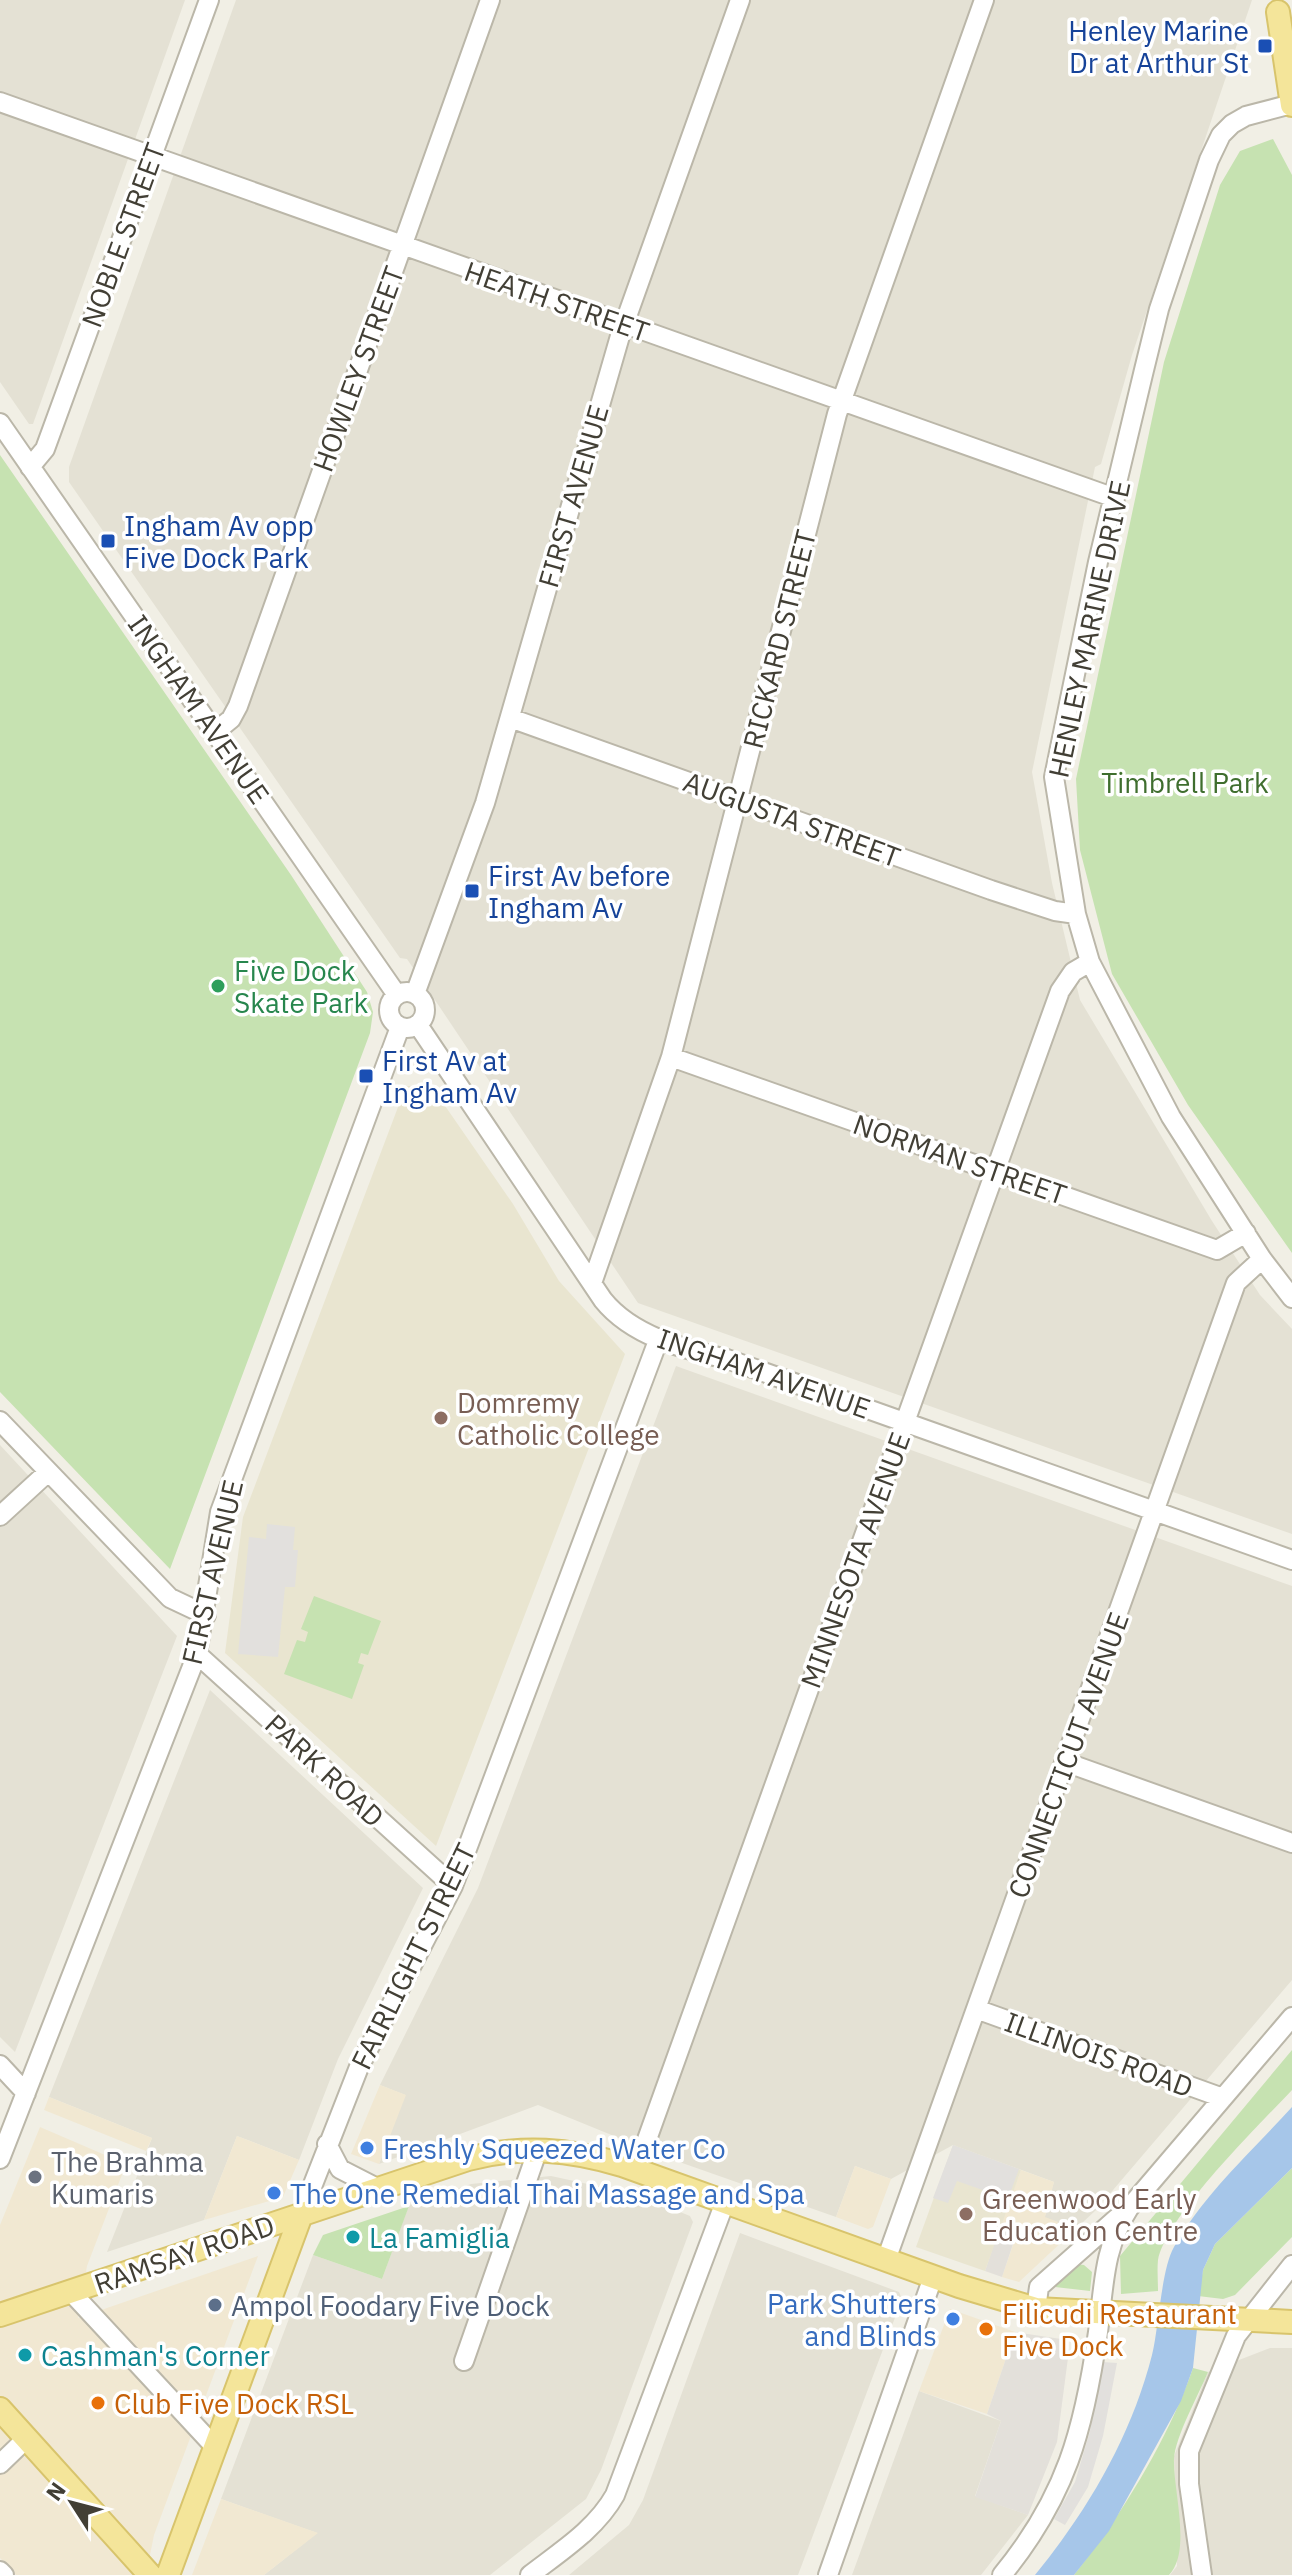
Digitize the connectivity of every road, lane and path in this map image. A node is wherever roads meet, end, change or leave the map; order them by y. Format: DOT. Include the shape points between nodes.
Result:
graph roads {
  1 [pos="209,0"];
  2 [pos="490,0"];
  3 [pos="740,0"];
  4 [pos="984,0"];
  5 [pos="1279,6"];
  6 [pos="0,102"];
  7 [pos="1292,104"];
  8 [pos="152,157"];
  9 [pos="402,246"];
  10 [pos="624,324"];
  11 [pos="841,403"];
  12 [pos="0,423"];
  13 [pos="30,467"];
  14 [pos="1115,498"];
  15 [pos="510,718"];
  16 [pos="215,732"];
  17 [pos="738,799"];
  18 [pos="1076,914"];
  19 [pos="1090,962"];
  20 [pos="406,994"];
  21 [pos="409,1026"];
  22 [pos="671,1057"];
  23 [pos="994,1170"];
  24 [pos="1246,1233"];
  25 [pos="1262,1259"];
  26 [pos="592,1283"];
  27 [pos="1292,1298"];
  28 [pos="659,1338"];
  29 [pos="0,1421"];
  30 [pos="905,1422"];
  31 [pos="48,1472"];
  32 [pos="1153,1511"];
  33 [pos="0,1516"];
  34 [pos="1292,1560"];
  35 [pos="206,1615"];
  36 [pos="197,1654"];
  37 [pos="1065,1762"];
  38 [pos="1292,1843"];
  39 [pos="453,1886"];
  40 [pos="976,2009"];
  41 [pos="1292,2017"];
  42 [pos="0,2065"];
  43 [pos="26,2093"];
  44 [pos="1223,2098"];
  45 [pos="327,2144"];
  46 [pos="538,2149"];
  47 [pos="0,2159"];
  48 [pos="636,2170"];
  49 [pos="379,2189"];
  50 [pos="725,2202"];
  51 [pos="1129,2208"];
  52 [pos="301,2215"];
  53 [pos="886,2260"];
  54 [pos="1292,2265"];
  55 [pos="933,2277"];
  56 [pos="71,2292"];
  57 [pos="1036,2309"];
  58 [pos="0,2315"];
  59 [pos="1099,2315"];
  60 [pos="1247,2320"];
  61 [pos="1292,2322"];
  62 [pos="464,2361"];
  63 [pos="0,2409"];
  64 [pos="27,2438"];
  65 [pos="214,2446"];
  66 [pos="0,2464"];
  67 [pos="150,2575"];
  68 [pos="168,2575"];
  69 [pos="530,2575"];
  70 [pos="828,2575"];
  71 [pos="1002,2575"];
  72 [pos="1202,2575"];
  1 -- 8 [label="street, NOBLE STREET"];
  2 -- 9 [label="street, HOWLEY STREET"];
  3 -- 10 [label="street, FIRST AVENUE"];
  4 -- 11 [label="street, RICKARD STREET"];
  5 -- 7 [label="main road, HENLEY MARINE DRIVE"];
  6 -- 8 [label="street, HEATH STREET"];
  7 -- 14 [label="street, HENLEY MARINE DRIVE" via="1232,124 1209,160 1159,309"];
  8 -- 9 [label="street, HEATH STREET"];
  8 -- 13 [label="street, NOBLE STREET" via="45,449"];
  9 -- 10 [label="street, HEATH STREET"];
  9 -- 16 [label="street, HOWLEY STREET" via="238,706"];
  10 -- 11 [label="street, HEATH STREET"];
  10 -- 15 [label="street, FIRST AVENUE"];
  11 -- 14 [label="street, HEATH STREET"];
  11 -- 17 [label="street, RICKARD STREET"];
  12 -- 13 [label="street, INGHAM AVENUE"];
  13 -- 16 [label="street, INGHAM AVENUE"];
  14 -- 18 [label="street, HENLEY MARINE DRIVE" via="1054,777"];
  15 -- 17 [label="street, AUGUSTA STREET"];
  15 -- 20 [label="street, FIRST AVENUE" via="471,845"];
  16 -- 20 [label="street, INGHAM AVENUE"];
  17 -- 18 [label="street, AUGUSTA STREET" via="991,890"];
  17 -- 22 [label="street, RICKARD STREET"];
  18 -- 19 [label="street, HENLEY MARINE DRIVE"];
  19 -- 23 [label="street, MINNESOTA AVENUE" via="1073,972 1060,991"];
  19 -- 24 [label="street, HENLEY MARINE DRIVE" via="1171,1117"];
  20 -- 21 [label="street" via="425,1008"];
  20 -- 21 [label="street" via="389,1010 392,1020"];
  21 -- 26 [label="street, INGHAM AVENUE"];
  21 -- 35 [label="street, FIRST AVENUE" via="223,1501"];
  22 -- 23 [label="street, NORMAN STREET"];
  22 -- 26 [label="street, RICKARD STREET"];
  23 -- 24 [label="street, NORMAN STREET" via="1217,1250"];
  23 -- 30 [label="street, MINNESOTA AVENUE"];
  24 -- 25 [label="street, HENLEY MARINE DRIVE"];
  25 -- 27 [label="street, HENLEY MARINE DRIVE"];
  25 -- 32 [label="street, CONNECTICUT AVENUE" via="1236,1283"];
  26 -- 28 [label="street, INGHAM AVENUE" via="624,1322"];
  28 -- 30 [label="street, INGHAM AVENUE"];
  28 -- 39 [label="street, FAIRLIGHT STREET"];
  29 -- 31 [label="street"];
  30 -- 32 [label="street, INGHAM AVENUE"];
  30 -- 48 [label="street, MINNESOTA AVENUE"];
  31 -- 33 [label="street"];
  31 -- 35 [label="street" via="170,1598"];
  32 -- 34 [label="street, INGHAM AVENUE"];
  32 -- 37 [label="street, CONNECTICUT AVENUE"];
  35 -- 36 [label="street, FIRST AVENUE"];
  36 -- 39 [label="street, PARK ROAD"];
  36 -- 43 [label="street, FIRST AVENUE"];
  37 -- 38 [label="street"];
  37 -- 40 [label="street, CONNECTICUT AVENUE"];
  39 -- 45 [label="street, FAIRLIGHT STREET" via="359,2067"];
  40 -- 44 [label="street, ILLINOIS ROAD"];
  40 -- 53 [label="street, CONNECTICUT AVENUE"];
  41 -- 44 [label="street"];
  42 -- 43 [label="street"];
  43 -- 47 [label="street, FIRST AVENUE"];
  44 -- 51 [label="street"];
  45 -- 49 [label="street" via="340,2169"];
  45 -- 52 [label="street, FAIRLIGHT STREET"];
  46 -- 48 [label="main road, RAMSAY ROAD"];
  46 -- 49 [label="main road, RAMSAY ROAD" via="499,2151"];
  46 -- 62 [label="street"];
  48 -- 50 [label="main road, RAMSAY ROAD"];
  49 -- 52 [label="main road, RAMSAY ROAD"];
  50 -- 53 [label="main road, RAMSAY ROAD"];
  50 -- 69 [label="street" via="615,2495 604,2514"];
  51 -- 57 [label="street" via="1039,2287"];
  51 -- 59 [label="street" via="1109,2245"];
  52 -- 56 [label="main road, RAMSAY ROAD"];
  52 -- 65 [label="main road, FAIRLIGHT STREET"];
  53 -- 55 [label="main road, RAMSAY ROAD"];
  54 -- 60 [label="street"];
  55 -- 57 [label="main road, RAMSAY ROAD"];
  55 -- 70 [label="street"];
  56 -- 58 [label="main road, RAMSAY ROAD"];
  56 -- 65 [label="street"];
  57 -- 59 [label="main road, RAMSAY ROAD"];
  59 -- 60 [label="main road, RAMSAY ROAD"];
  59 -- 71 [label="street" via="1081,2427 1065,2476 1028,2543"];
  60 -- 61 [label="main road, RAMSAY ROAD"];
  60 -- 72 [label="street" via="1233,2341 1189,2451"];
  63 -- 64 [label="main road"];
  64 -- 66 [label="street"];
  64 -- 67 [label="main road"];
  65 -- 68 [label="main road, FAIRLIGHT STREET"];
}
